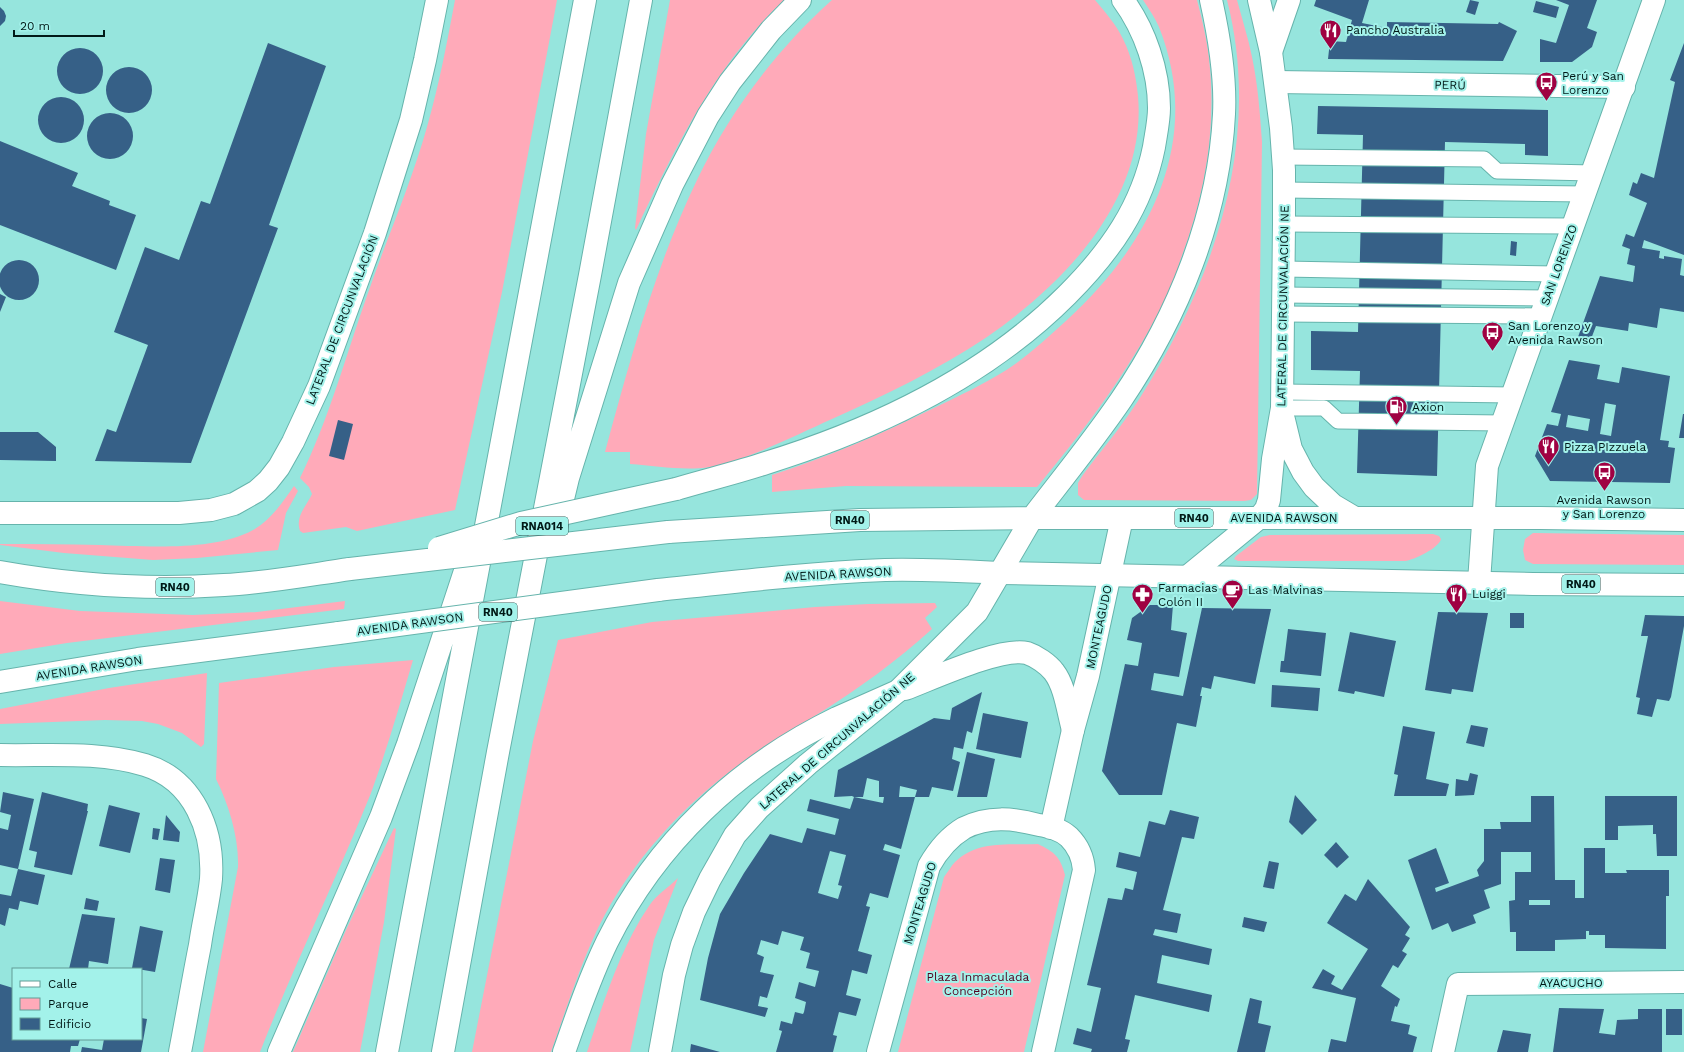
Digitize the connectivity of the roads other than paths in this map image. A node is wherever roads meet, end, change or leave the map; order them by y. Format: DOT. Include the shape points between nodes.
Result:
graph roads {
  1 [pos="437,0"];
  2 [pos="584,0"];
  3 [pos="641,0"];
  4 [pos="800,0"];
  5 [pos="1123,0"];
  6 [pos="1210,0"];
  7 [pos="1259,0"];
  8 [pos="1289,0"];
  9 [pos="1654,0"];
  10 [pos="1271,52"];
  11 [pos="1276,82"];
  12 [pos="1624,87"];
  13 [pos="1283,157"];
  14 [pos="1593,173"];
  15 [pos="1284,190"];
  16 [pos="1585,194"];
  17 [pos="1284,224"];
  18 [pos="1574,226"];
  19 [pos="1284,269"];
  20 [pos="1556,274"];
  21 [pos="1283,304"];
  22 [pos="1544,307"];
  23 [pos="1513,395"];
  24 [pos="1282,400"];
  25 [pos="1502,423"];
  26 [pos="502,438"];
  27 [pos="0,513"];
  28 [pos="1032,518"];
  29 [pos="1122,518"];
  30 [pos="1259,518"];
  31 [pos="1355,518"];
  32 [pos="1484,518"];
  33 [pos="1684,520"];
  34 [pos="382,565"];
  35 [pos="0,572"];
  36 [pos="1001,573"];
  37 [pos="1110,575"];
  38 [pos="1187,577"];
  39 [pos="1479,582"];
  40 [pos="1684,585"];
  41 [pos="0,682"];
  42 [pos="898,691"];
  43 [pos="1073,730"];
  44 [pos="498,752"];
  45 [pos="0,755"];
  46 [pos="1051,828"];
  47 [pos="1684,982"];
  48 [pos="180,1052"];
  49 [pos="279,1052"];
  50 [pos="387,1052"];
  51 [pos="443,1052"];
  52 [pos="564,1052"];
  53 [pos="660,1052"];
  54 [pos="878,1052"];
  55 [pos="1043,1052"];
  56 [pos="1443,1052"];
  1 -- 27 [label="main road, LATERAL DE CIRCUNVALACIÓN" via="426,60 375,233 319,386 293,442 268,481 257,491 234,504 211,510 179,513"];
  2 -- 26 [label="main road"];
  3 -- 44 [label="main road, RNA014"];
  4 -- 44 [label="main road" via="751,54 708,116 672,185 629,283 568,478"];
  5 -- 34 [label="main road, bridge" via="1143,35 1157,84 1157,132 1143,186 1120,232 1084,278 1020,338 949,386 862,428 814,447 676,489 521,523"];
  6 -- 28 [label="main road, LATERAL DE CIRCUNVALACIÓN NE" via="1220,50 1225,113 1218,170 1202,234 1187,275 1157,341 1140,371 1103,427"];
  7 -- 10 [label="main road, LATERAL DE CIRCUNVALACIÓN NE"];
  8 -- 10 [label="main road"];
  9 -- 12 [label="main road, SAN LORENZO"];
  10 -- 11 [label="main road, LATERAL DE CIRCUNVALACIÓN NE"];
  11 -- 12 [label="main road, PERÚ"];
  11 -- 13 [label="main road, LATERAL DE CIRCUNVALACIÓN NE"];
  12 -- 14 [label="main road, SAN LORENZO"];
  13 -- 14 [label="lane" via="1484,159 1497,171"];
  13 -- 15 [label="main road, LATERAL DE CIRCUNVALACIÓN NE"];
  14 -- 16 [label="main road, SAN LORENZO"];
  15 -- 16 [label="lane"];
  15 -- 17 [label="main road, LATERAL DE CIRCUNVALACIÓN NE"];
  16 -- 18 [label="main road, SAN LORENZO"];
  17 -- 18 [label="lane"];
  17 -- 19 [label="main road, LATERAL DE CIRCUNVALACIÓN NE"];
  18 -- 20 [label="main road, SAN LORENZO"];
  19 -- 20 [label="lane"];
  19 -- 21 [label="main road, LATERAL DE CIRCUNVALACIÓN NE"];
  20 -- 22 [label="main road, SAN LORENZO"];
  21 -- 22 [label="lane"];
  21 -- 24 [label="main road, LATERAL DE CIRCUNVALACIÓN NE"];
  22 -- 23 [label="main road, SAN LORENZO"];
  23 -- 24 [label="lane"];
  23 -- 25 [label="main road, SAN LORENZO"];
  24 -- 25 [label="lane" via="1324,408 1338,421"];
  24 -- 30 [label="main road, LATERAL DE CIRCUNVALACIÓN NE" via="1269,500"];
  24 -- 31 [label="main road" via="1291,448 1303,472 1333,505"];
  25 -- 32 [label="main road, SAN LORENZO" via="1487,466"];
  26 -- 49 [label="main road" via="467,565 408,744 380,817"];
  26 -- 50 [label="main road"];
  28 -- 29 [label="main road, AVENIDA RAWSON / RN40"];
  28 -- 34 [label="main road, AVENIDA RAWSON / RN40, bridge" via="860,520 668,532"];
  28 -- 36 [label="main road, LATERAL DE CIRCUNVALACIÓN NE"];
  29 -- 30 [label="main road, AVENIDA RAWSON / RN40"];
  29 -- 37 [label="main road, MONTEAGUDO"];
  30 -- 31 [label="main road, AVENIDA RAWSON / RN40"];
  30 -- 38 [label="main road, LATERAL DE CIRCUNVALACIÓN NE"];
  31 -- 32 [label="main road, AVENIDA RAWSON / RN40"];
  32 -- 33 [label="main road, AVENIDA RAWSON / RN40"];
  32 -- 39 [label="main road, SAN LORENZO"];
  34 -- 35 [label="main road, AVENIDA RAWSON / RN40, bridge" via="254,582 187,587 76,582"];
  36 -- 37 [label="main road, AVENIDA RAWSON / RN40"];
  36 -- 41 [label="main road, AVENIDA RAWSON / RN40, bridge" via="886,570 770,578 658,590 138,659"];
  36 -- 42 [label="main road, LATERAL DE CIRCUNVALACIÓN NE" via="976,612"];
  37 -- 38 [label="main road, AVENIDA RAWSON / RN40"];
  37 -- 43 [label="main road, MONTEAGUDO" via="1088,676"];
  38 -- 39 [label="main road, AVENIDA RAWSON / RN40"];
  39 -- 40 [label="main road, AVENIDA RAWSON / RN40"];
  42 -- 43 [label="main road" via="991,656 1026,653 1042,661 1054,672 1064,695"];
  42 -- 52 [label="main road" via="837,718 758,765 709,805 671,844 637,890 607,943"];
  42 -- 53 [label="main road, LATERAL DE CIRCUNVALACIÓN NE" via="808,764 759,808 736,835 710,879 694,912 682,946"];
  43 -- 46 [label="main road, MONTEAGUDO"];
  44 -- 51 [label="main road, RNA014"];
  45 -- 48 [label="main road" via="92,756 145,765 171,777 193,801 203,819 209,840 211,879"];
  46 -- 54 [label="main road, MONTEAGUDO" via="1001,818 982,821 964,828 949,839 936,854 929,866"];
  46 -- 55 [label="main road, MONTEAGUDO" via="1061,831 1076,846 1084,870"];
  47 -- 56 [label="main road, AYACUCHO" via="1458,984"];
}
